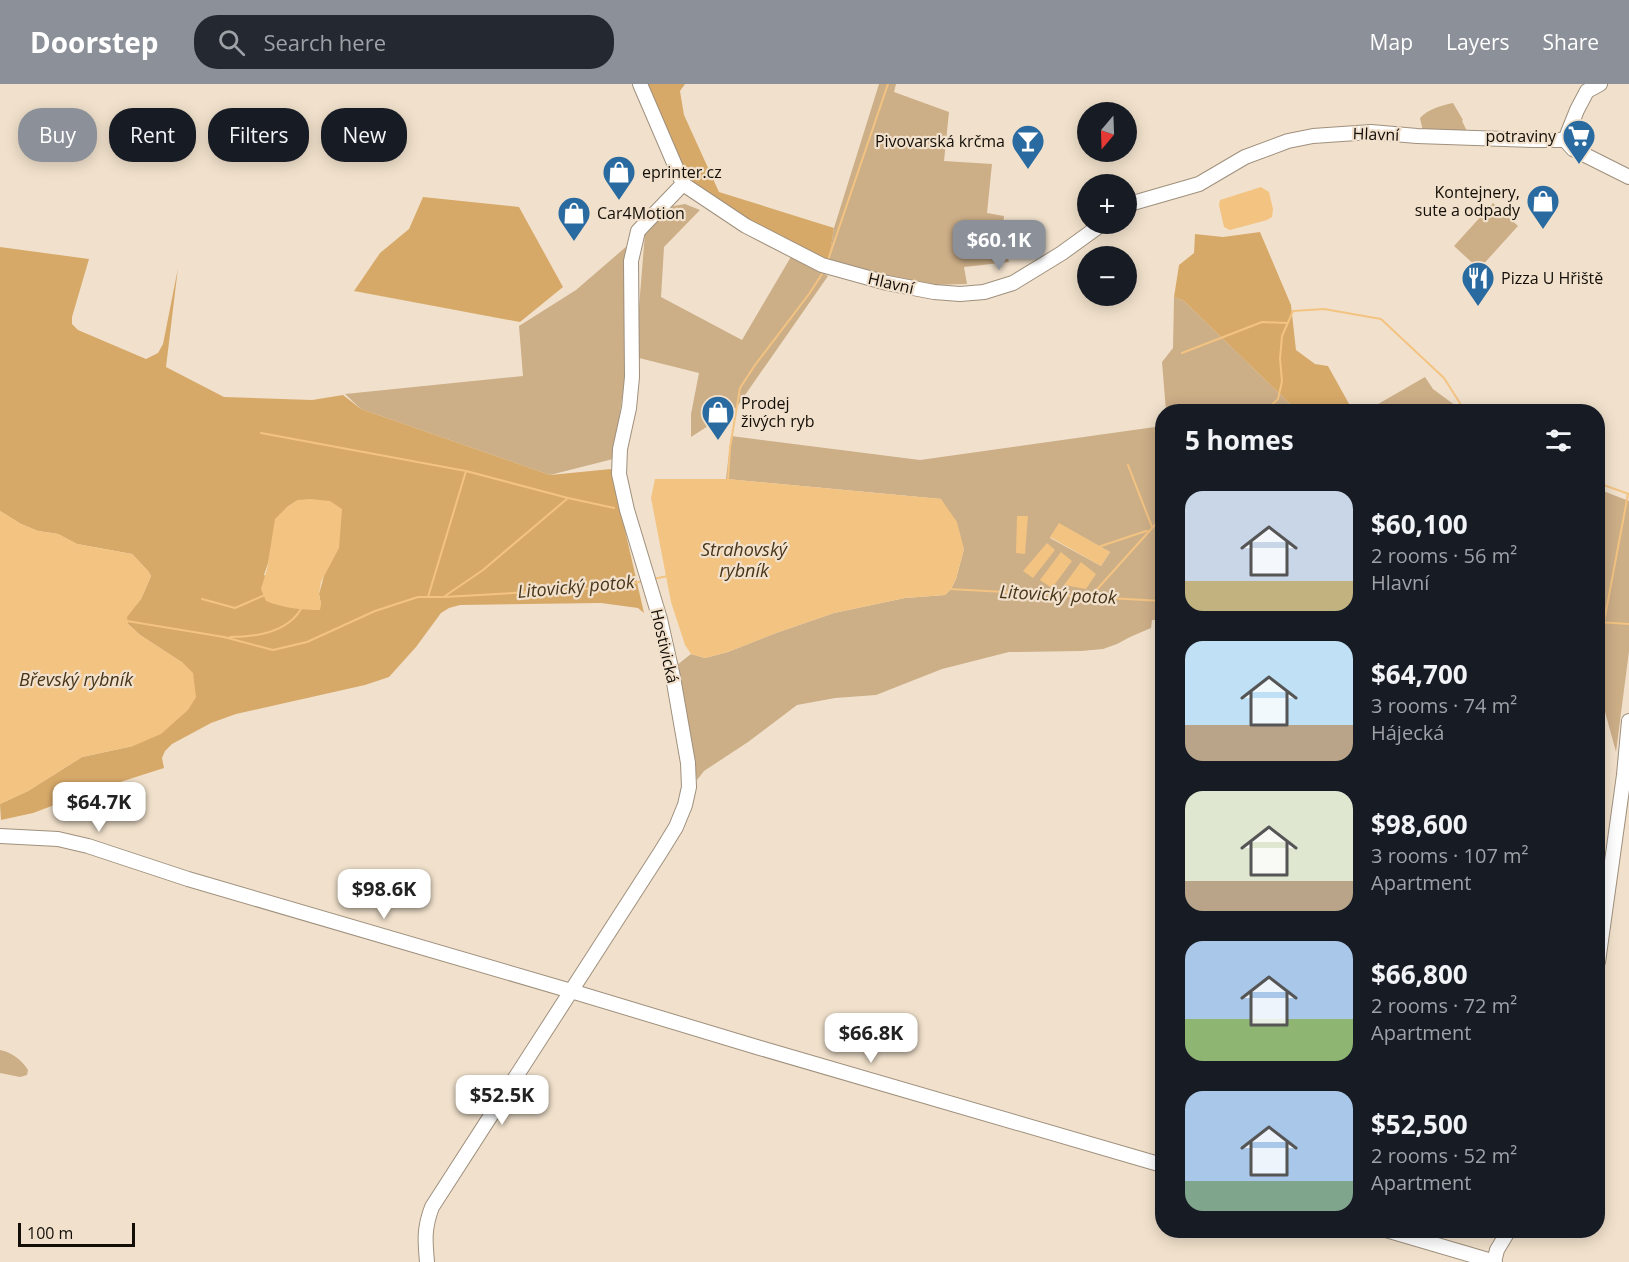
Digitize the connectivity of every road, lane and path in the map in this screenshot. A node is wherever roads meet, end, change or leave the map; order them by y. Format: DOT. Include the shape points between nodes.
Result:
graph roads {
  1 [pos="640,84"];
  2 [pos="1600,84"];
  3 [pos="1566,140"];
  4 [pos="1629,177"];
  5 [pos="683,184"];
  6 [pos="1137,201"];
  7 [pos="1088,234"];
  8 [pos="1629,721"];
  9 [pos="0,836"];
  10 [pos="1605,912"];
  11 [pos="571,991"];
  12 [pos="1155,1163"];
  13 [pos="1413,1238"];
  14 [pos="1504,1238"];
  15 [pos="427,1262"];
  16 [pos="1494,1262"];
  1 -- 5 [label="street"];
  2 -- 3 [label="street" via="1587,91"];
  3 -- 4 [label="street" via="1574,149"];
  3 -- 6 [label="street, Hlavní" via="1371,132 1313,135 1245,157 1198,184"];
  5 -- 7 [label="street, Hlavní" via="746,226 822,265 887,284 934,292 984,292 1013,283"];
  5 -- 11 [label="street, Hostivická" via="639,231 634,246 632,377 619,474 660,619 688,763 689,787 676,827"];
  8 -- 10 [label="street"];
  9 -- 11 [label="street" via="72,842"];
  11 -- 12 [label="street"];
  11 -- 15 [label="street, Hostivická" via="432,1207 424,1237"];
  13 -- 16 [label="street"];
  14 -- 16 [label="street"];
}
